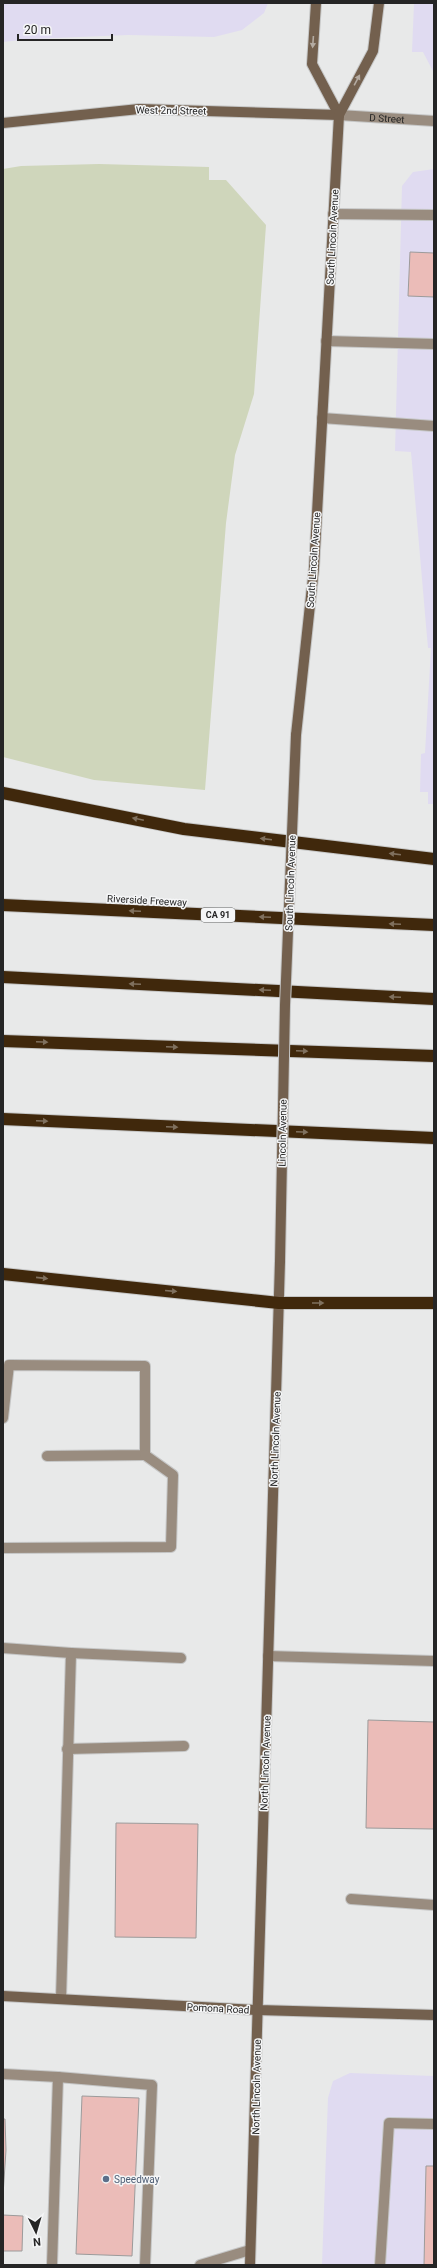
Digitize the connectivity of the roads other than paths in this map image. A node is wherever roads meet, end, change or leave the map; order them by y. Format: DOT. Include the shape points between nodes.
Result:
graph roads {
  1 [pos="316,3"];
  2 [pos="379,3"];
  3 [pos="339,115"];
  4 [pos="434,121"];
  5 [pos="3,123"];
  6 [pos="333,214"];
  7 [pos="434,215"];
  8 [pos="326,341"];
  9 [pos="434,344"];
  10 [pos="322,418"];
  11 [pos="434,426"];
  12 [pos="3,793"];
  13 [pos="434,859"];
  14 [pos="3,905"];
  15 [pos="434,925"];
  16 [pos="3,977"];
  17 [pos="434,999"];
  18 [pos="285,1005"];
  19 [pos="3,1041"];
  20 [pos="434,1056"];
  21 [pos="3,1119"];
  22 [pos="434,1138"];
  23 [pos="280,1261"];
  24 [pos="3,1274"];
  25 [pos="279,1303"];
  26 [pos="434,1303"];
  27 [pos="6,1365"];
  28 [pos="3,1418"];
  29 [pos="47,1456"];
  30 [pos="145,1456"];
  31 [pos="3,1548"];
  32 [pos="3,1648"];
  33 [pos="71,1654"];
  34 [pos="268,1656"];
  35 [pos="181,1658"];
  36 [pos="434,1661"];
  37 [pos="184,1746"];
  38 [pos="67,1749"];
  39 [pos="351,1899"];
  40 [pos="434,1905"];
  41 [pos="3,1996"];
  42 [pos="61,1999"];
  43 [pos="258,2010"];
  44 [pos="434,2015"];
  45 [pos="3,2074"];
  46 [pos="58,2077"];
  47 [pos="434,2124"];
  48 [pos="250,2250"];
  49 [pos="52,2265"];
  50 [pos="145,2265"];
  51 [pos="200,2265"];
  52 [pos="250,2265"];
  53 [pos="380,2265"];
  1 -- 3 [label="main road, one-way" via="312,64"];
  3 -- 2 [label="main road, South Lincoln Avenue, one-way" via="373,51"];
  3 -- 4 [label="street, D Street"];
  3 -- 5 [label="main road, West 2nd Street" via="139,109"];
  3 -- 6 [label="main road, South Lincoln Avenue"];
  6 -- 7 [label="street"];
  6 -- 8 [label="main road, South Lincoln Avenue"];
  8 -- 9 [label="street"];
  8 -- 10 [label="main road, South Lincoln Avenue"];
  10 -- 11 [label="street"];
  10 -- 18 [label="main road, South Lincoln Avenue, bridge" via="314,568 296,735"];
  13 -- 12 [label="highway, one-way" via="184,829"];
  15 -- 14 [label="highway, Riverside Freeway / CA 91, one-way"];
  17 -- 16 [label="highway, one-way"];
  18 -- 23 [label="main road, Lincoln Avenue, bridge"];
  19 -- 20 [label="highway, one-way"];
  21 -- 22 [label="highway, one-way"];
  23 -- 25 [label="main road, North Lincoln Avenue"];
  24 -- 25 [label="highway, one-way"];
  25 -- 26 [label="highway, one-way"];
  25 -- 34 [label="main road, North Lincoln Avenue"];
  27 -- 28 [label="street"];
  27 -- 30 [label="street" via="146,1366"];
  29 -- 30 [label="street"];
  30 -- 31 [label="street" via="173,1475 171,1547"];
  32 -- 33 [label="street"];
  33 -- 35 [label="street"];
  33 -- 38 [label="street"];
  34 -- 36 [label="street"];
  34 -- 43 [label="main road, North Lincoln Avenue"];
  37 -- 38 [label="street"];
  38 -- 42 [label="street"];
  39 -- 40 [label="street"];
  41 -- 42 [label="main road, Pomona Road"];
  42 -- 43 [label="main road, Pomona Road"];
  43 -- 44 [label="main road, Pomona Road"];
  43 -- 48 [label="main road, North Lincoln Avenue"];
  45 -- 46 [label="street"];
  46 -- 49 [label="street"];
  46 -- 50 [label="street" via="152,2085"];
  47 -- 53 [label="street" via="389,2123"];
  48 -- 51 [label="street"];
  48 -- 52 [label="main road, North Lincoln Avenue"];
}
